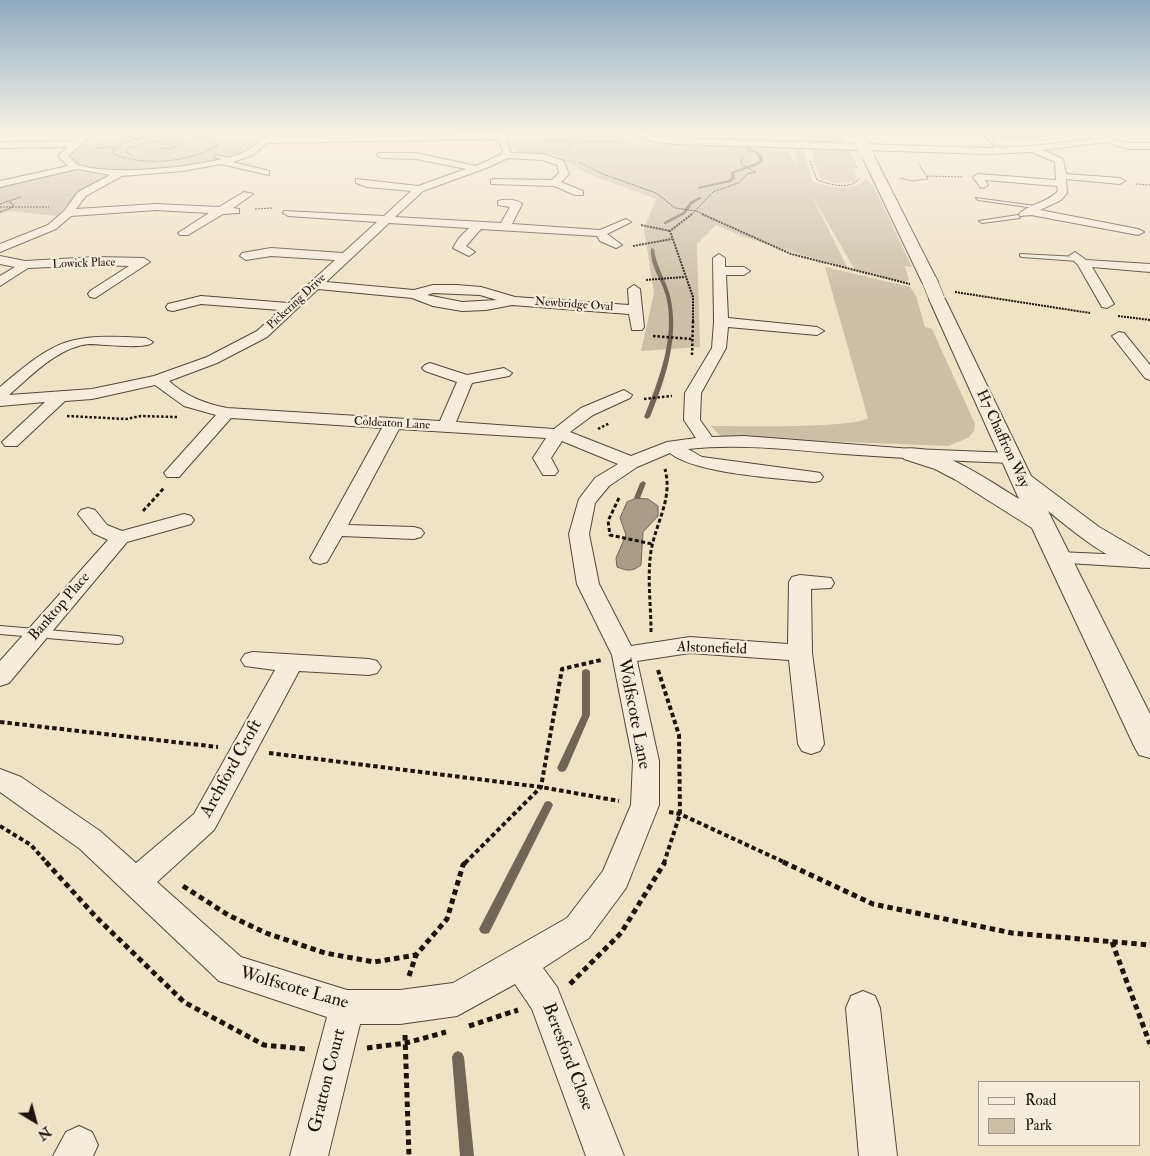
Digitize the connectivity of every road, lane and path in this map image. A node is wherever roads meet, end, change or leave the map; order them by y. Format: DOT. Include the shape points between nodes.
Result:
graph roads {
  1 [pos="97,186"];
  2 [pos="388,186"];
  3 [pos="425,186"];
  4 [pos="566,186"];
  5 [pos="638,186"];
  6 [pos="729,186"];
  7 [pos="884,186"];
  8 [pos="1062,186"];
  9 [pos="419,189"];
  10 [pos="579,191"];
  11 [pos="248,194"];
  12 [pos="978,199"];
  13 [pos="0,201"];
  14 [pos="502,203"];
  15 [pos="0,207"];
  16 [pos="13,207"];
  17 [pos="70,210"];
  18 [pos="222,211"];
  19 [pos="235,211"];
  20 [pos="696,211"];
  21 [pos="0,212"];
  22 [pos="1027,212"];
  23 [pos="287,214"];
  24 [pos="386,219"];
  25 [pos="982,221"];
  26 [pos="626,222"];
  27 [pos="477,226"];
  28 [pos="504,228"];
  29 [pos="733,229"];
  30 [pos="170,230"];
  31 [pos="670,231"];
  32 [pos="1138,232"];
  33 [pos="601,233"];
  34 [pos="672,239"];
  35 [pos="616,245"];
  36 [pos="0,248"];
  37 [pos="469,252"];
  38 [pos="1022,255"];
  39 [pos="246,256"];
  40 [pos="346,257"];
  41 [pos="1079,259"];
  42 [pos="0,260"];
  43 [pos="25,265"];
  44 [pos="1150,268"];
  45 [pos="744,271"];
  46 [pos="685,277"];
  47 [pos="653,278"];
  48 [pos="315,285"];
  49 [pos="0,287"];
  50 [pos="96,289"];
  51 [pos="634,289"];
  52 [pos="1086,290"];
  53 [pos="1100,291"];
  54 [pos="1107,304"];
  55 [pos="293,306"];
  56 [pos="173,307"];
  57 [pos="635,310"];
  58 [pos="721,322"];
  59 [pos="637,328"];
  60 [pos="817,331"];
  61 [pos="1118,336"];
  62 [pos="657,337"];
  63 [pos="692,340"];
  64 [pos="146,342"];
  65 [pos="692,356"];
  66 [pos="430,368"];
  67 [pos="1148,369"];
  68 [pos="504,374"];
  69 [pos="158,380"];
  70 [pos="466,380"];
  71 [pos="0,395"];
  72 [pos="624,395"];
  73 [pos="663,396"];
  74 [pos="60,397"];
  75 [pos="645,398"];
  76 [pos="0,402"];
  77 [pos="227,414"];
  78 [pos="43,415"];
  79 [pos="393,424"];
  80 [pos="446,426"];
  81 [pos="558,434"];
  82 [pos="12,442"];
  83 [pos="707,442"];
  84 [pos="652,454"];
  85 [pos="912,454"];
  86 [pos="1015,467"];
  87 [pos="549,471"];
  88 [pos="173,473"];
  89 [pos="814,477"];
  90 [pos="88,514"];
  91 [pos="184,520"];
  92 [pos="1044,526"];
  93 [pos="336,530"];
  94 [pos="414,533"];
  95 [pos="120,538"];
  96 [pos="618,538"];
  97 [pos="652,544"];
  98 [pos="320,558"];
  99 [pos="1058,558"];
  100 [pos="1144,561"];
  101 [pos="823,583"];
  102 [pos="0,630"];
  103 [pos="38,633"];
  104 [pos="118,640"];
  105 [pos="652,649"];
  106 [pos="800,653"];
  107 [pos="624,655"];
  108 [pos="253,660"];
  109 [pos="290,662"];
  110 [pos="369,667"];
  111 [pos="0,677"];
  112 [pos="811,744"];
  113 [pos="1150,746"];
  114 [pos="0,780"];
  115 [pos="541,787"];
  116 [pos="645,805"];
  117 [pos="680,814"];
  118 [pos="0,826"];
  119 [pos="143,874"];
  120 [pos="1112,942"];
  121 [pos="1150,945"];
  122 [pos="416,955"];
  123 [pos="520,964"];
  124 [pos="545,999"];
  125 [pos="347,1007"];
  126 [pos="400,1007"];
  127 [pos="862,1008"];
  128 [pos="464,1028"];
  129 [pos="454,1030"];
  130 [pos="406,1044"];
  131 [pos="1150,1044"];
  132 [pos="334,1052"];
  133 [pos="309,1156"];
  134 [pos="409,1156"];
  135 [pos="604,1156"];
  136 [pos="878,1156"];
  1 -- 17 [label="street" via="82,194"];
  2 -- 9 [label="street"];
  3 -- 9 [label="street, Pickering Drive"];
  4 -- 10 [label="street"];
  5 -- 20 [label="path" via="656,192 675,208"];
  6 -- 20 [label="path" via="712,192"];
  7 -- 86 [label="street, H7 Chaffron Way"];
  8 -- 22 [label="street" via="1058,198"];
  9 -- 24 [label="street, Pickering Drive"];
  11 -- 18 [label="street"];
  12 -- 22 [label="lane"];
  13 -- 16 [label="path" via="12,202"];
  14 -- 28 [label="street" via="517,204"];
  15 -- 16 [label="path"];
  16 -- 17 [label="path"];
  16 -- 21 [label="path"];
  17 -- 18 [label="street" via="156,207"];
  17 -- 36 [label="street" via="52,227"];
  18 -- 19 [label="street"];
  18 -- 30 [label="street" via="188,233"];
  20 -- 29 [label="path"];
  20 -- 31 [label="path"];
  22 -- 25 [label="lane"];
  22 -- 32 [label="street"];
  23 -- 24 [label="street"];
  24 -- 27 [label="street"];
  24 -- 40 [label="street, Pickering Drive"];
  26 -- 31 [label="path"];
  26 -- 33 [label="street"];
  27 -- 28 [label="street"];
  27 -- 37 [label="street" via="459,248"];
  28 -- 33 [label="street"];
  31 -- 34 [label="path"];
  33 -- 35 [label="street" via="604,239"];
  34 -- 35 [label="path" via="633,246"];
  34 -- 46 [label="path"];
  38 -- 41 [label="lane"];
  39 -- 40 [label="street" via="271,252"];
  40 -- 48 [label="street, Pickering Drive"];
  41 -- 44 [label="street"];
  41 -- 53 [label="street"];
  42 -- 43 [label="street, Lowick Place"];
  43 -- 49 [label="street"];
  43 -- 50 [label="street, Lowick Place" via="146,261"];
  45 -- 58 [label="street" via="719,264"];
  46 -- 47 [label="path"];
  46 -- 63 [label="path" via="693,297"];
  48 -- 55 [label="street, Pickering Drive"];
  48 -- 57 [label="street, Newbridge Oval" via="414,294 440,304 458,306 480,307 514,301"];
  51 -- 57 [label="street, Newbridge Oval"];
  52 -- 53 [label="street"];
  53 -- 54 [label="street"];
  55 -- 56 [label="street" via="201,300"];
  55 -- 69 [label="street, Pickering Drive" via="262,334 212,360"];
  57 -- 59 [label="street, Newbridge Oval"];
  58 -- 60 [label="street" via="799,333"];
  58 -- 83 [label="street" via="719,348 692,394 692,420"];
  61 -- 67 [label="street"];
  62 -- 63 [label="path"];
  63 -- 65 [label="path"];
  64 -- 71 [label="street" via="118,346 78,341 60,348"];
  66 -- 70 [label="street"];
  68 -- 70 [label="street"];
  69 -- 74 [label="street, Pickering Drive" via="92,394"];
  69 -- 77 [label="street, Coldeaton Lane" via="198,407"];
  70 -- 80 [label="street"];
  72 -- 81 [label="street" via="574,417"];
  73 -- 75 [label="path"];
  74 -- 76 [label="street, Pickering Drive"];
  74 -- 78 [label="street"];
  77 -- 78 [label="path" via="204,418 141,416 126,419"];
  77 -- 79 [label="street, Coldeaton Lane"];
  77 -- 88 [label="street"];
  78 -- 82 [label="street"];
  79 -- 80 [label="street, Coldeaton Lane"];
  79 -- 93 [label="street"];
  80 -- 81 [label="street, Coldeaton Lane"];
  81 -- 84 [label="street, Coldeaton Lane" via="604,450"];
  81 -- 87 [label="street" via="542,458"];
  83 -- 84 [label="street, Wolfscote Lane"];
  83 -- 85 [label="street, Wolfscote Lane" via="744,441"];
  84 -- 89 [label="street, Coldeaton Lane"];
  84 -- 97 [label="path" via="664,465 670,483"];
  84 -- 107 [label="street, Wolfscote Lane" via="602,482 586,503 579,534 588,584"];
  85 -- 86 [label="street, Wolfscote Lane"];
  85 -- 92 [label="street" via="964,475"];
  86 -- 92 [label="street, H7 Chaffron Way"];
  86 -- 100 [label="street" via="1090,532"];
  88 -- 95 [label="path"];
  90 -- 95 [label="street" via="100,529"];
  91 -- 95 [label="street"];
  92 -- 99 [label="street, H7 Chaffron Way"];
  93 -- 94 [label="street"];
  93 -- 98 [label="street"];
  95 -- 103 [label="street, Banktop Place"];
  96 -- 97 [label="path"];
  97 -- 105 [label="path"];
  99 -- 100 [label="street"];
  99 -- 113 [label="street, H7 Chaffron Way"];
  101 -- 106 [label="street" via="800,582"];
  102 -- 103 [label="lane"];
  103 -- 104 [label="lane"];
  103 -- 111 [label="street, Banktop Place"];
  105 -- 106 [label="street, Alstonefield" via="690,645"];
  105 -- 107 [label="street, Alstonefield"];
  105 -- 117 [label="path" via="679,735"];
  106 -- 112 [label="street"];
  107 -- 115 [label="path" via="562,669"];
  107 -- 116 [label="street, Wolfscote Lane" via="646,761"];
  108 -- 109 [label="street"];
  109 -- 110 [label="street"];
  109 -- 119 [label="street, Archford Croft" via="204,822"];
  114 -- 119 [label="street, Wolfscote Lane" via="11,784"];
  115 -- 116 [label="path"];
  115 -- 122 [label="path" via="463,865 446,919"];
  116 -- 117 [label="path"];
  116 -- 123 [label="street, Wolfscote Lane" via="615,880 578,928"];
  117 -- 120 [label="path" via="874,904 1012,933"];
  117 -- 124 [label="path" via="663,867 621,933 570,985"];
  118 -- 132 [label="path" via="31,845 96,917 184,1002 264,1045"];
  119 -- 122 [label="path" via="266,933 325,953 374,962"];
  119 -- 125 [label="street, Wolfscote Lane" via="231,970"];
  120 -- 121 [label="path"];
  120 -- 131 [label="path"];
  122 -- 126 [label="path"];
  123 -- 124 [label="street, Beresford Close"];
  123 -- 126 [label="street, Wolfscote Lane" via="457,999"];
  124 -- 128 [label="path"];
  124 -- 135 [label="street, Beresford Close"];
  125 -- 126 [label="street, Wolfscote Lane"];
  125 -- 132 [label="street, Gratton Court"];
  126 -- 130 [label="path"];
  127 -- 136 [label="street"];
  129 -- 130 [label="path"];
  130 -- 132 [label="path"];
  130 -- 134 [label="path"];
  132 -- 133 [label="street, Gratton Court"];
}
